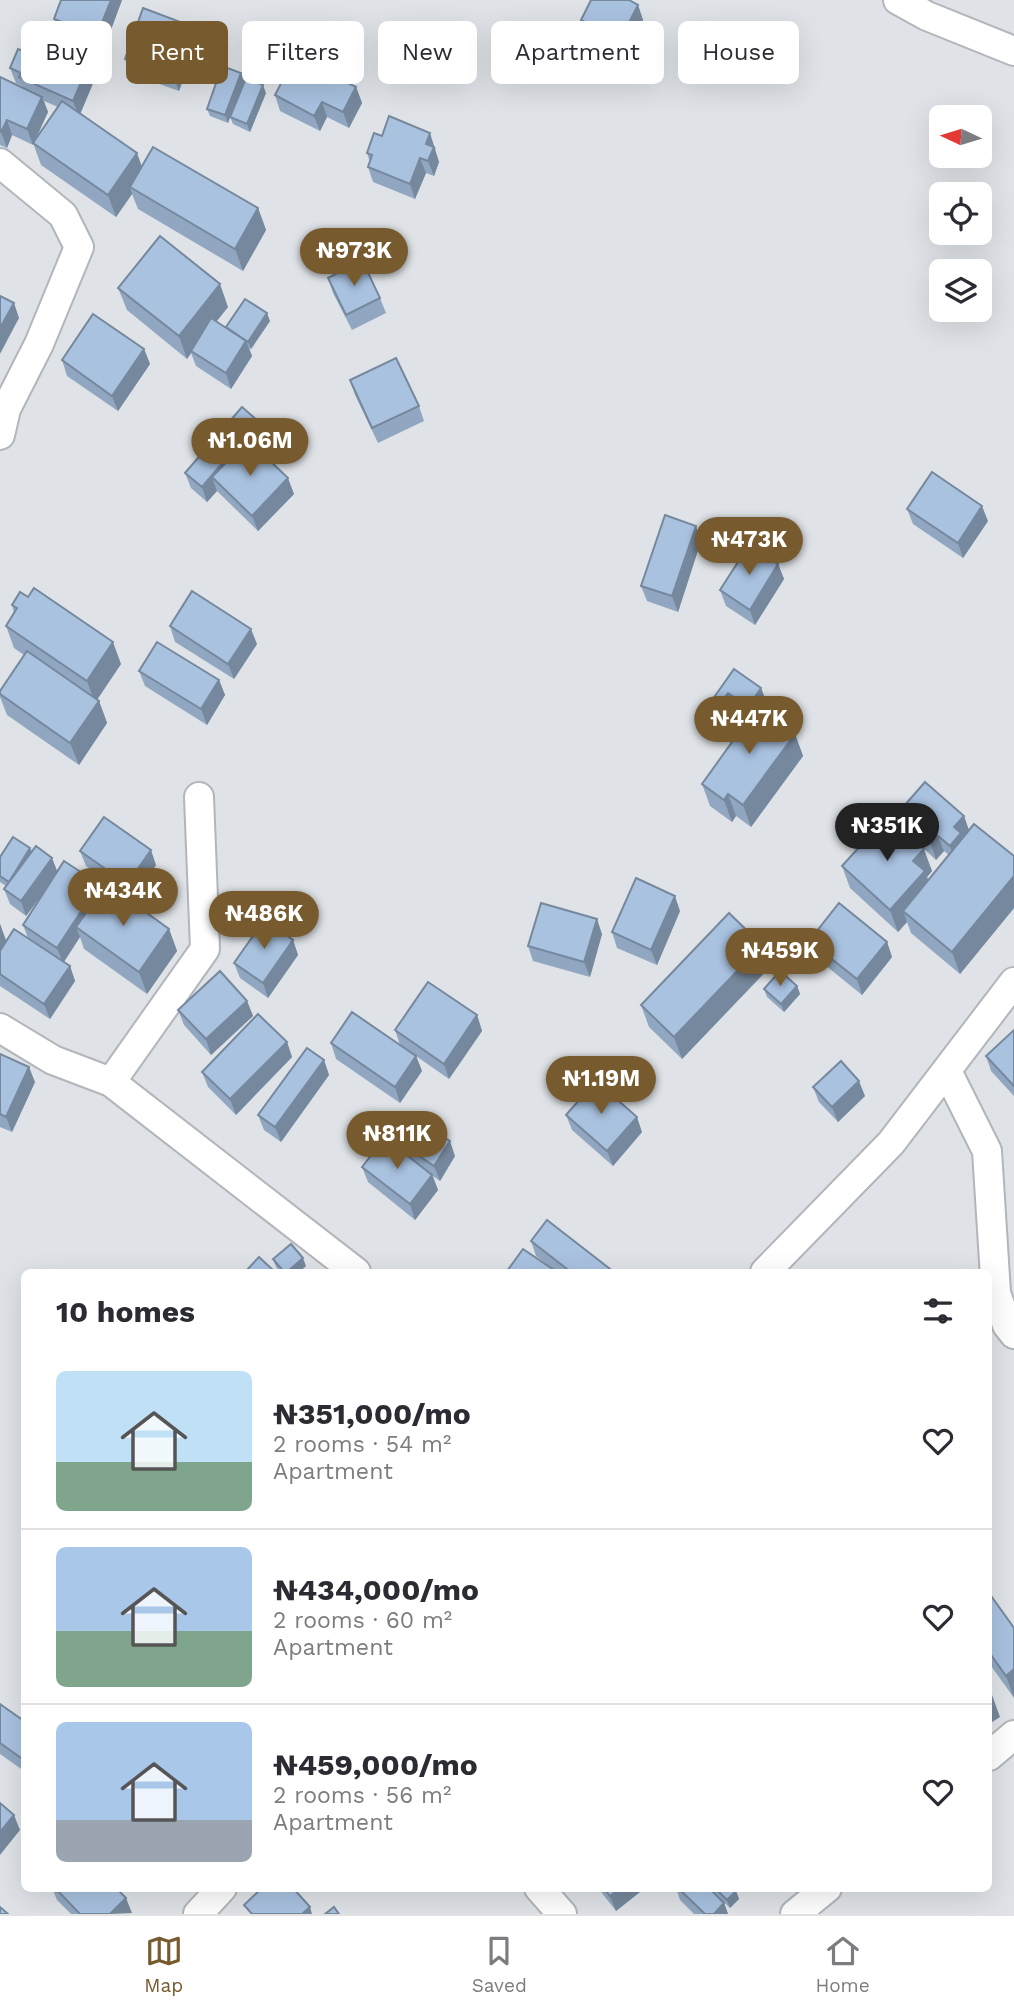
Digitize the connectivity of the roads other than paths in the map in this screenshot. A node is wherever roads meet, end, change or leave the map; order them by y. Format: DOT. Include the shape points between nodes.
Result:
graph roads {
  1 [pos="898,0"];
  2 [pos="1014,51"];
  3 [pos="0,163"];
  4 [pos="0,435"];
  5 [pos="199,797"];
  6 [pos="1014,982"];
  7 [pos="0,1028"];
  8 [pos="947,1071"];
  9 [pos="111,1082"];
  10 [pos="352,1269"];
  11 [pos="768,1269"];
  12 [pos="1014,1334"];
  13 [pos="1014,1735"];
  14 [pos="992,1753"];
  15 [pos="218,1892"];
  16 [pos="543,1892"];
  17 [pos="822,1892"];
  18 [pos="198,1914"];
  19 [pos="562,1914"];
  20 [pos="795,1914"];
  1 -- 2 [label="street"];
  3 -- 4 [label="street" via="63,215 79,247 6,409"];
  5 -- 9 [label="street" via="205,948"];
  6 -- 8 [label="street"];
  7 -- 9 [label="street" via="52,1060"];
  8 -- 11 [label="street" via="891,1143"];
  8 -- 12 [label="street" via="986,1152 996,1293"];
  9 -- 10 [label="street"];
  13 -- 14 [label="street"];
  15 -- 18 [label="street"];
  16 -- 19 [label="street"];
  17 -- 20 [label="street"];
}
